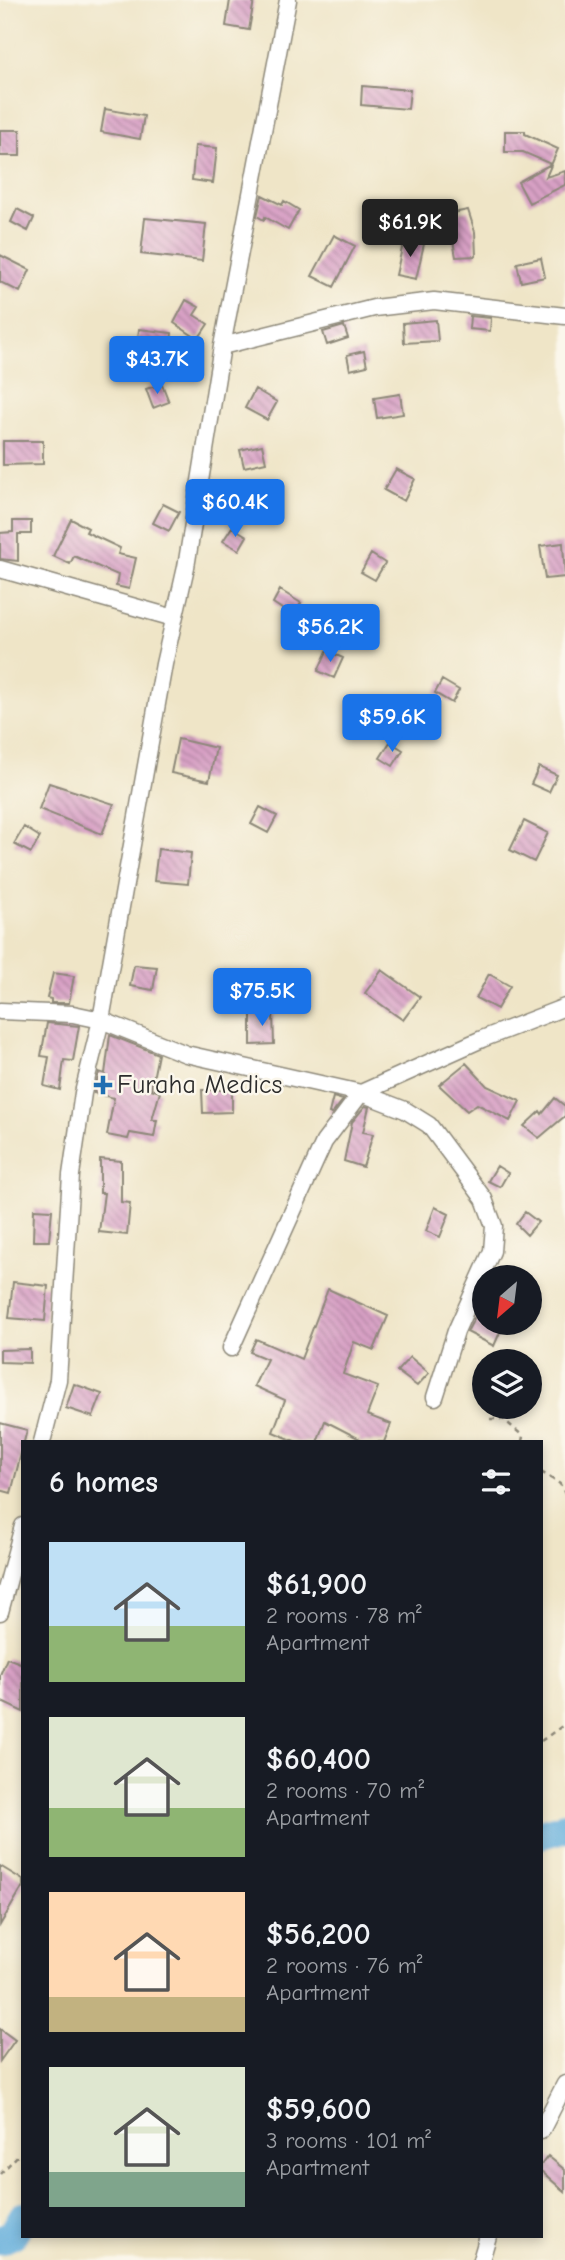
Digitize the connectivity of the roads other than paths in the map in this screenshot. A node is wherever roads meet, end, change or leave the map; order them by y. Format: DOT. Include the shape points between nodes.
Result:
graph roads {
  1 [pos="288,0"];
  2 [pos="565,316"];
  3 [pos="222,346"];
  4 [pos="0,569"];
  5 [pos="174,618"];
  6 [pos="565,1007"];
  7 [pos="0,1011"];
  8 [pos="101,1020"];
  9 [pos="361,1093"];
  10 [pos="231,1348"];
  11 [pos="435,1397"];
  12 [pos="43,1440"];
  13 [pos="21,1533"];
  14 [pos="0,1612"];
  15 [pos="565,2084"];
  16 [pos="543,2128"];
  17 [pos="487,2238"];
  18 [pos="481,2260"];
  1 -- 3 [label="street"];
  2 -- 3 [label="street" via="434,301 374,308"];
  3 -- 5 [label="street" via="201,488"];
  4 -- 5 [label="street"];
  5 -- 8 [label="street"];
  6 -- 9 [label="street"];
  7 -- 8 [label="street"];
  8 -- 9 [label="street" via="186,1054"];
  8 -- 12 [label="street" via="83,1093 71,1175 58,1380"];
  9 -- 10 [label="street" via="324,1142"];
  9 -- 11 [label="street" via="429,1125 484,1199 494,1226 492,1251 456,1331"];
  13 -- 14 [label="street"];
  15 -- 16 [label="street"];
  17 -- 18 [label="street"];
}
